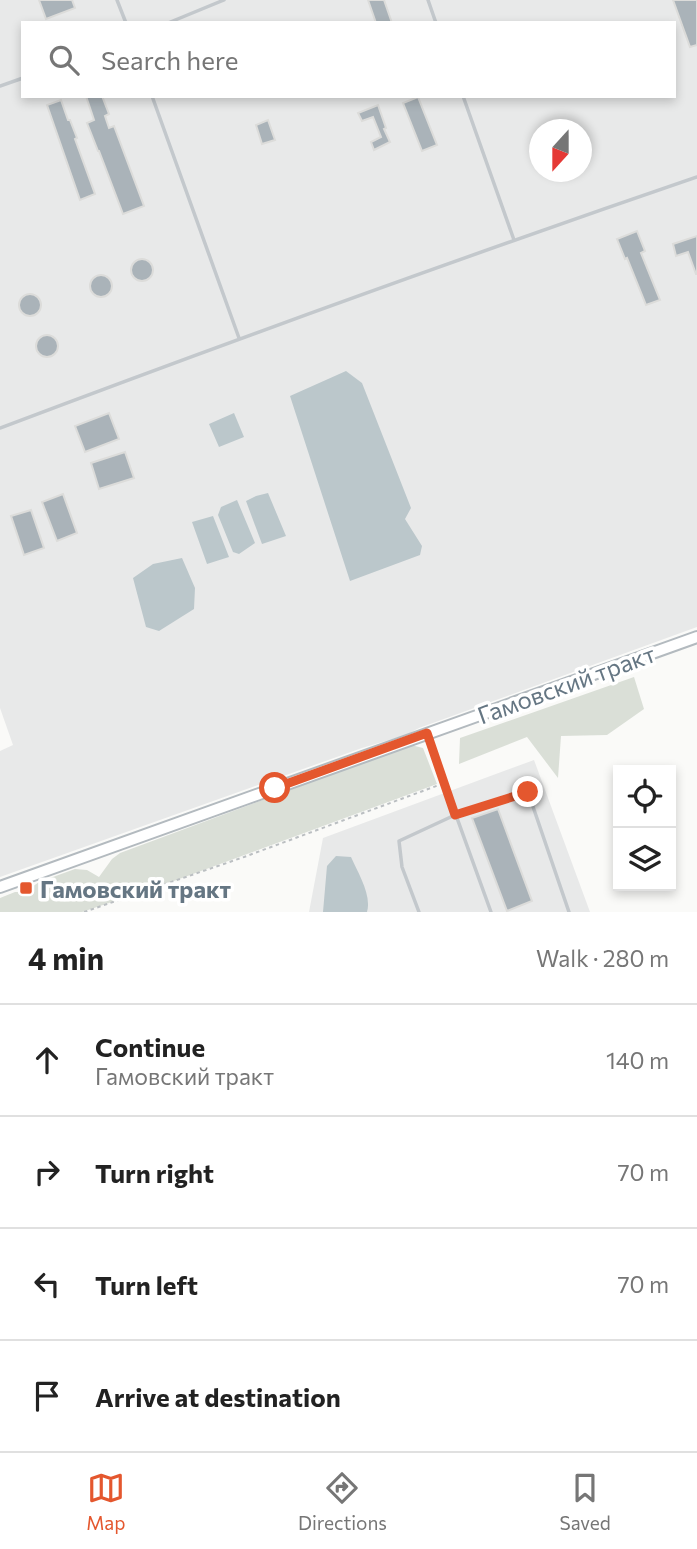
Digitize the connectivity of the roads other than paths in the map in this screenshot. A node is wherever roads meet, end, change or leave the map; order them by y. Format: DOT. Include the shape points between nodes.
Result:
graph roads {
  1 [pos="117,0"];
  2 [pos="224,0"];
  3 [pos="428,0"];
  4 [pos="125,21"];
  5 [pos="173,21"];
  6 [pos="435,21"];
  7 [pos="21,79"];
  8 [pos="2,84"];
  9 [pos="153,98"];
  10 [pos="464,98"];
  11 [pos="697,177"];
  12 [pos="514,240"];
  13 [pos="239,338"];
  14 [pos="0,428"];
  15 [pos="697,637"];
  16 [pos="427,733"];
  17 [pos="455,815"];
  18 [pos="0,887"];
  19 [pos="419,912"];
  20 [pos="491,912"];
  21 [pos="569,912"];
  1 -- 4 [label="lane"];
  2 -- 5 [label="lane"];
  3 -- 6 [label="lane"];
  7 -- 8 [label="lane"];
  9 -- 13 [label="lane"];
  10 -- 12 [label="lane"];
  11 -- 12 [label="lane"];
  12 -- 13 [label="lane"];
  13 -- 14 [label="lane"];
  15 -- 16 [label="street, Гамовский тракт"];
  16 -- 17 [label="lane"];
  16 -- 18 [label="street, Гамовский тракт"];
  17 -- 19 [label="lane" via="399,841 402,867"];
  17 -- 20 [label="lane"];
  17 -- 21 [label="lane" via="528,792"];
}
